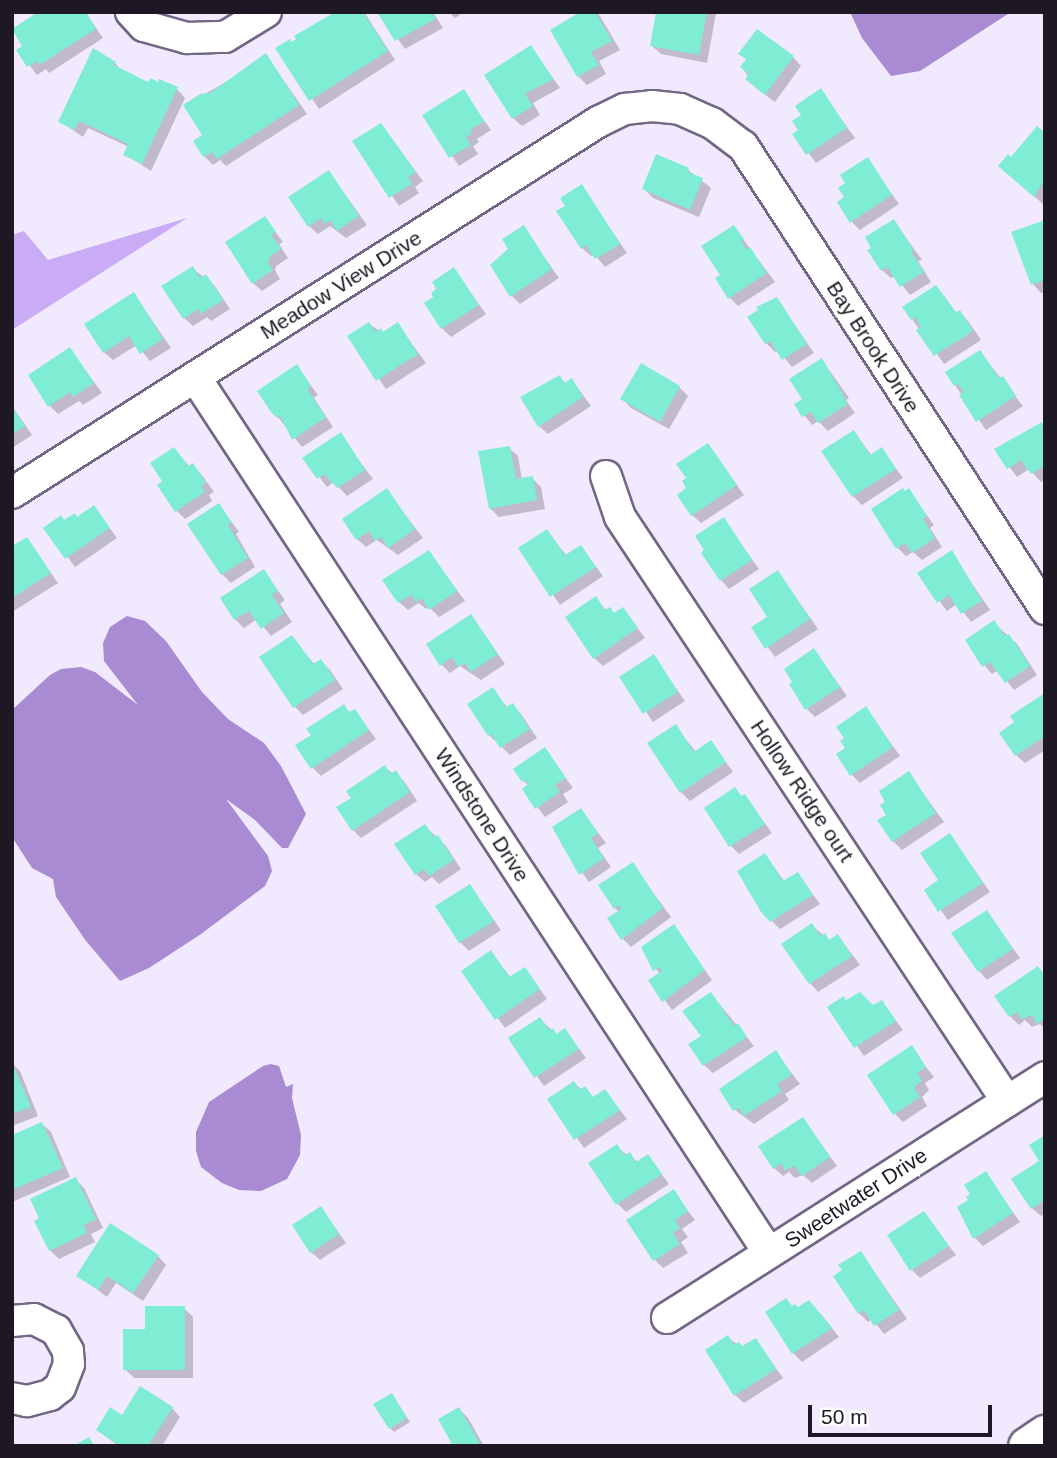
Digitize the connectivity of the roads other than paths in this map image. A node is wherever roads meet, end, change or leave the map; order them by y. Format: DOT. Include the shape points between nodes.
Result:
graph roads {
  1 [pos="131,12"];
  2 [pos="267,12"];
  3 [pos="680,109"];
  4 [pos="195,377"];
  5 [pos="606,476"];
  6 [pos="12,493"];
  7 [pos="1045,609"];
  8 [pos="1045,1077"];
  9 [pos="1007,1101"];
  10 [pos="769,1253"];
  11 [pos="667,1318"];
  12 [pos="12,1321"];
  13 [pos="12,1398"];
  14 [pos="1045,1434"];
  15 [pos="1027,1446"];
  1 -- 2 [label="street" via="144,26 187,38 225,37"];
  3 -- 4 [label="street, Meadow View Drive" via="625,109 598,122"];
  3 -- 7 [label="street, Bay Brook Drive" via="712,122 743,146"];
  4 -- 6 [label="street, Meadow View Drive"];
  4 -- 10 [label="street, Windstone Drive"];
  5 -- 9 [label="street, Hollow Ridge ourt" via="620,517"];
  8 -- 9 [label="street, Sweetwater Drive"];
  9 -- 10 [label="street, Sweetwater Drive"];
  10 -- 11 [label="street, Sweetwater Drive"];
  12 -- 13 [label="street" via="34,1319 56,1330 69,1364 60,1387 50,1395 27,1401"];
  14 -- 15 [label="street"];
}
